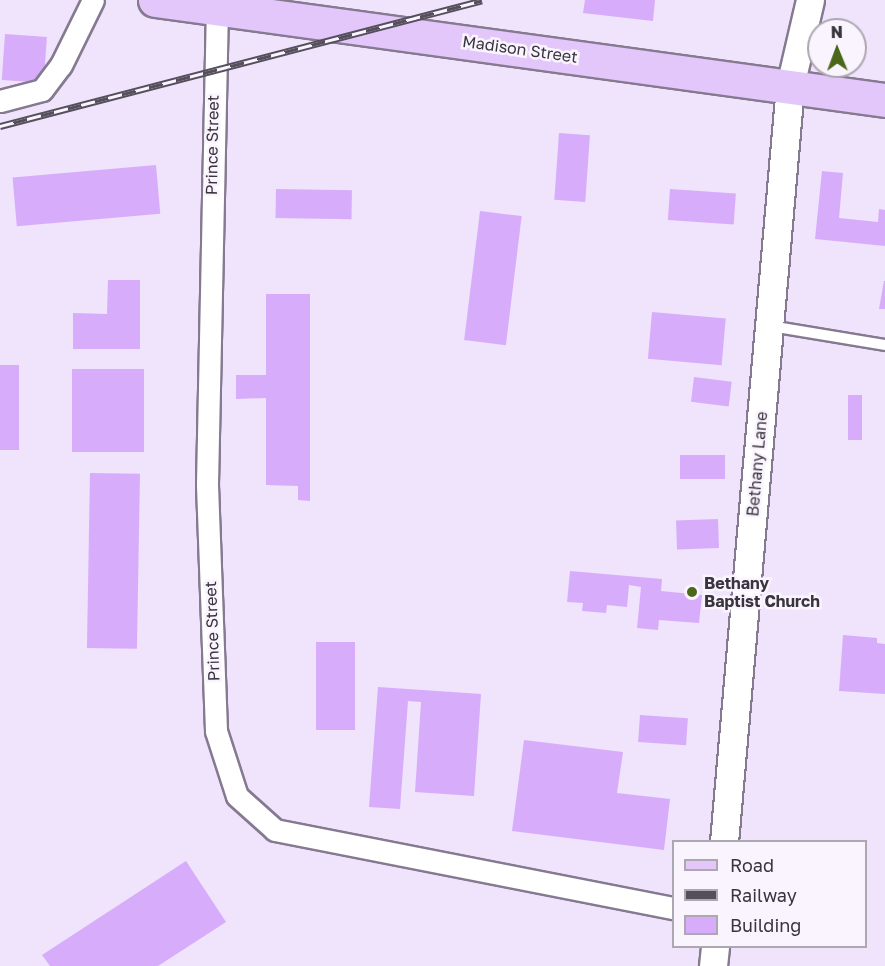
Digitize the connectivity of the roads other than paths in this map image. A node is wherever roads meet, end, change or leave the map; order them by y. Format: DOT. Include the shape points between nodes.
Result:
graph roads {
  1 [pos="93,0"];
  2 [pos="155,0"];
  3 [pos="810,0"];
  4 [pos="217,6"];
  5 [pos="790,86"];
  6 [pos="885,99"];
  7 [pos="0,101"];
  8 [pos="770,326"];
  9 [pos="885,345"];
  10 [pos="724,840"];
  11 [pos="672,908"];
  12 [pos="715,948"];
  13 [pos="713,966"];
  1 -- 7 [label="street" via="62,64 42,90"];
  2 -- 4 [label="main road, Madison Street"];
  3 -- 5 [label="street, Bethany Lane"];
  4 -- 5 [label="main road, Madison Street"];
  4 -- 11 [label="street, Prince Street" via="207,485 216,731 237,796 275,830"];
  5 -- 6 [label="main road, Madison Street"];
  5 -- 8 [label="street, Bethany Lane"];
  8 -- 9 [label="lane"];
  8 -- 10 [label="street, Bethany Lane"];
  12 -- 13 [label="street"];
}
